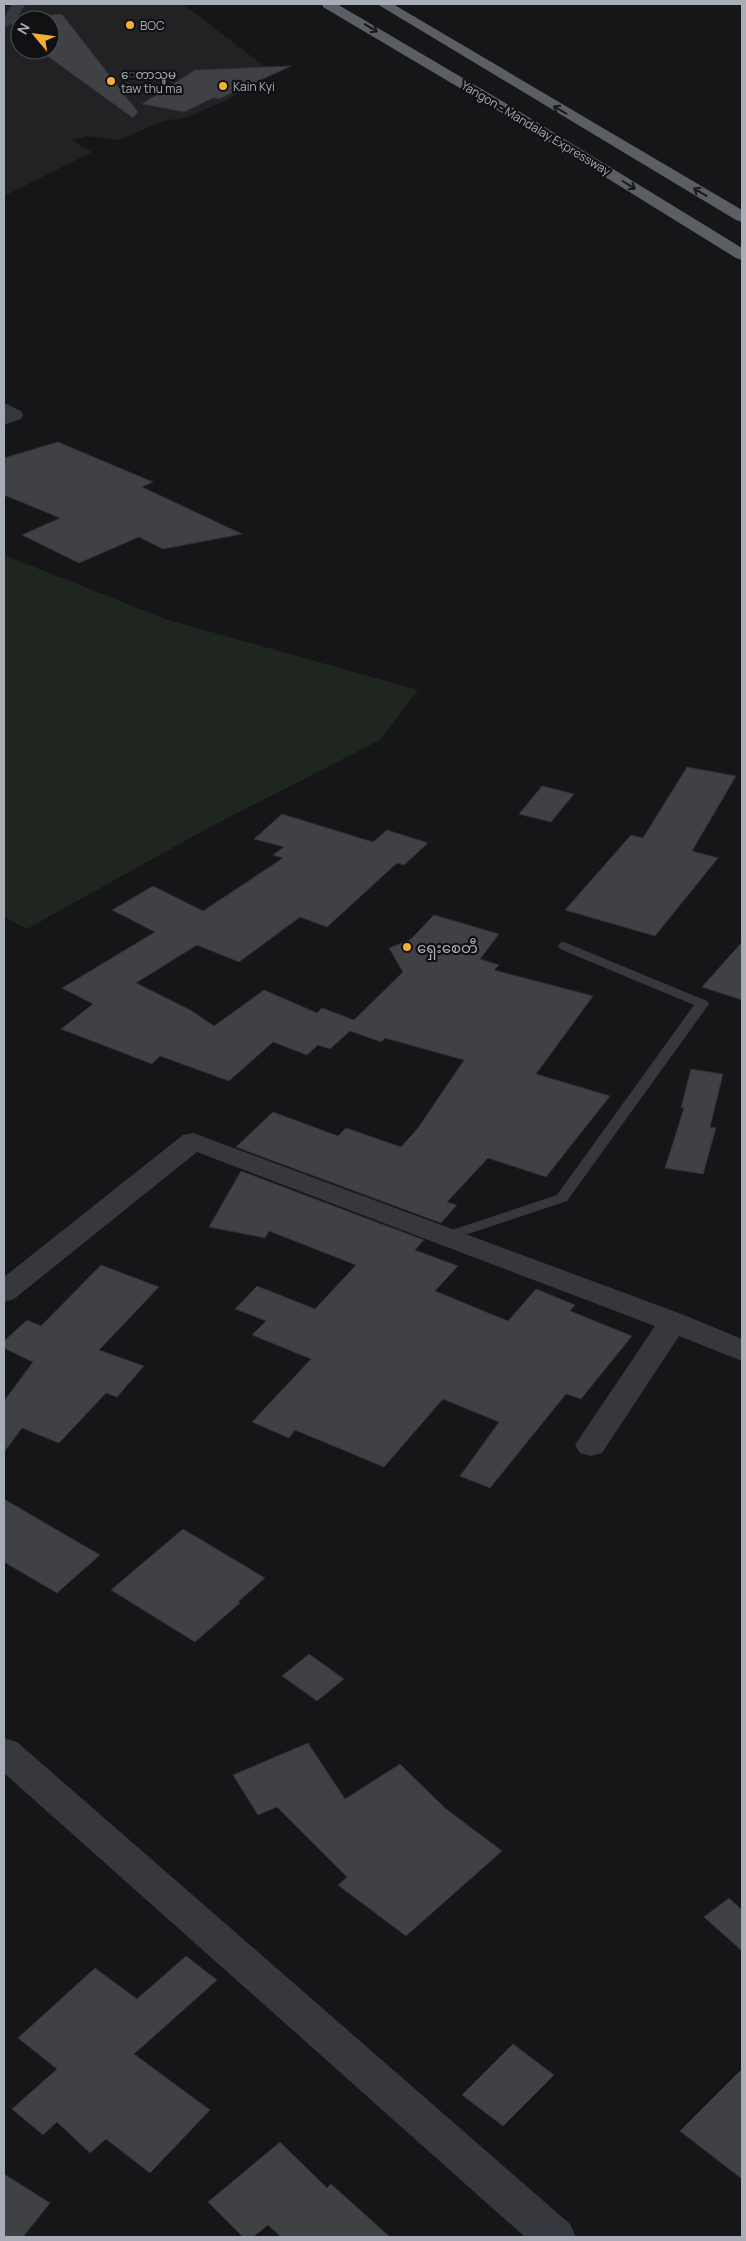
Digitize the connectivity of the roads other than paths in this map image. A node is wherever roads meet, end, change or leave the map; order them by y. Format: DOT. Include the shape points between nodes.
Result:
graph roads {
  1 [pos="18,4"];
  2 [pos="328,4"];
  3 [pos="384,4"];
  4 [pos="4,23"];
  5 [pos="742,217"];
  6 [pos="742,255"];
  7 [pos="4,409"];
  8 [pos="4,419"];
  9 [pos="564,946"];
  10 [pos="448,1236"];
  11 [pos="4,1292"];
  12 [pos="673,1322"];
  13 [pos="742,1352"];
  14 [pos="591,1445"];
  15 [pos="4,1752"];
  16 [pos="554,2237"];
  1 -- 4 [label="street" via="10,20"];
  2 -- 6 [label="highway, Yangon - Mandalay Expressway, one-way"];
  5 -- 3 [label="highway, Yangon - Mandalay Expressway, one-way"];
  7 -- 8 [label="street" via="14,415"];
  9 -- 10 [label="lane" via="702,1004 562,1198"];
  10 -- 11 [label="street" via="193,1141"];
  10 -- 12 [label="street"];
  12 -- 13 [label="street"];
  12 -- 14 [label="street"];
  15 -- 16 [label="street"];
}
